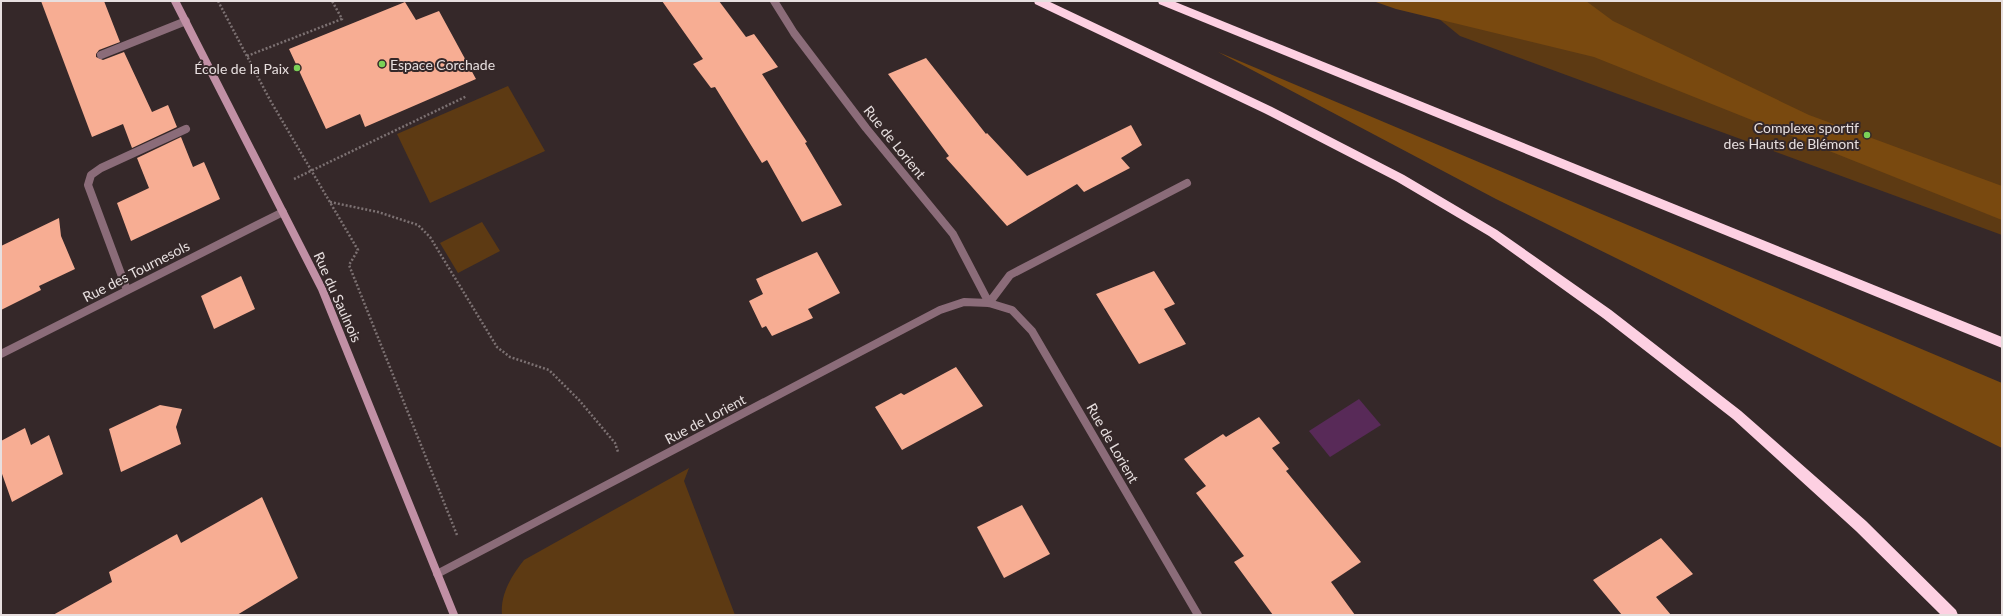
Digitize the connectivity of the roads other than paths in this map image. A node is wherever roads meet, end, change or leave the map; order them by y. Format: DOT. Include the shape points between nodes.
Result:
graph roads {
  1 [pos="175,1"];
  2 [pos="774,1"];
  3 [pos="1038,1"];
  4 [pos="1163,1"];
  5 [pos="186,21"];
  6 [pos="101,55"];
  7 [pos="186,129"];
  8 [pos="1187,183"];
  9 [pos="283,212"];
  10 [pos="127,290"];
  11 [pos="989,303"];
  12 [pos="2002,343"];
  13 [pos="1,354"];
  14 [pos="437,574"];
  15 [pos="454,615"];
  16 [pos="1198,615"];
  17 [pos="1952,615"];
  1 -- 5 [label="street, Rue du Saulnois"];
  2 -- 11 [label="street, Rue de Lorient" via="794,33 866,128 953,234"];
  3 -- 17 [label="highway" via="1268,110 1400,178 1492,233 1607,314 1737,416 1862,526"];
  4 -- 12 [label="highway"];
  5 -- 6 [label="street"];
  5 -- 9 [label="street, Rue du Saulnois"];
  7 -- 10 [label="street" via="91,175 88,185"];
  8 -- 11 [label="street" via="1010,275"];
  9 -- 10 [label="street, Rue des Tournesols"];
  9 -- 14 [label="street, Rue du Saulnois" via="322,289"];
  10 -- 13 [label="street, Rue des Tournesols"];
  11 -- 14 [label="street, Rue de Lorient" via="964,302 940,310"];
  11 -- 16 [label="street, Rue de Lorient" via="1012,310 1032,331"];
  14 -- 15 [label="street, Rue du Saulnois"];
}
